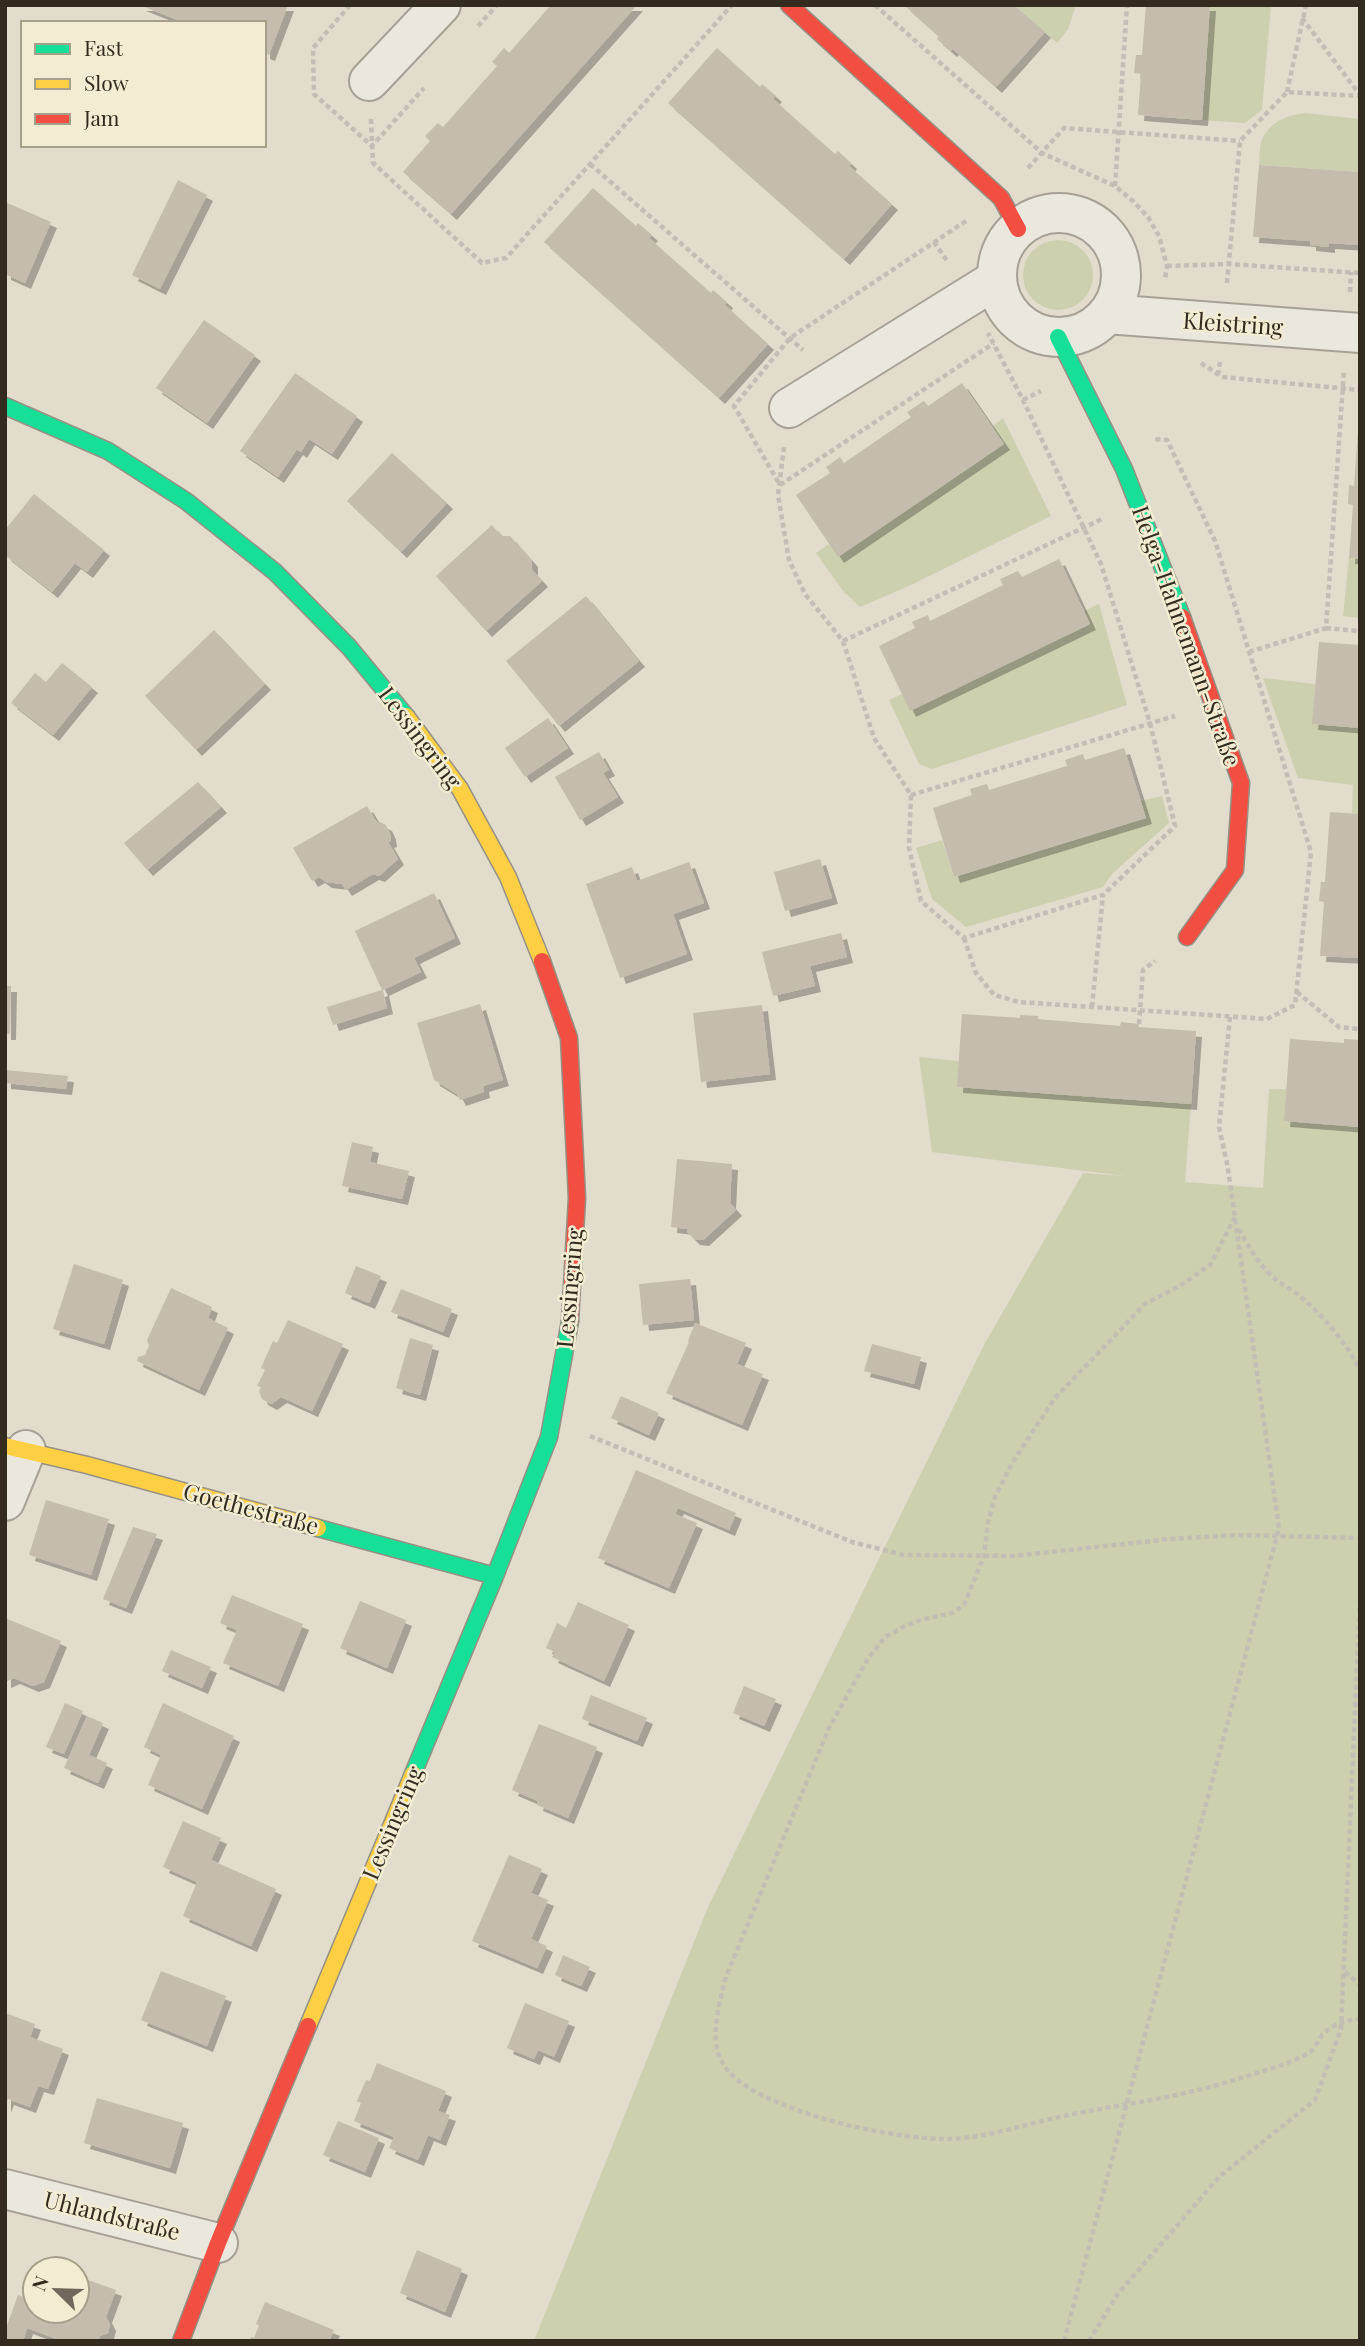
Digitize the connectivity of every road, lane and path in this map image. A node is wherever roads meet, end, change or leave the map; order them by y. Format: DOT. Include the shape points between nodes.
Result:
graph roads {
  1 [pos="441,5"];
  2 [pos="732,5"];
  3 [pos="789,5"];
  4 [pos="875,5"];
  5 [pos="1127,5"];
  6 [pos="1306,5"];
  7 [pos="1302,18"];
  8 [pos="369,81"];
  9 [pos="1287,92"];
  10 [pos="1360,96"];
  11 [pos="1117,132"];
  12 [pos="1240,141"];
  13 [pos="1042,153"];
  14 [pos="590,164"];
  15 [pos="1009,213"];
  16 [pos="934,242"];
  17 [pos="1229,264"];
  18 [pos="1167,265"];
  19 [pos="1351,272"];
  20 [pos="1360,273"];
  21 [pos="984,287"];
  22 [pos="1107,314"];
  23 [pos="1224,323"];
  24 [pos="1354,333"];
  25 [pos="1058,337"];
  26 [pos="1198,362"];
  27 [pos="1218,375"];
  28 [pos="835,380"];
  29 [pos="1343,389"];
  30 [pos="1360,390"];
  31 [pos="5,406"];
  32 [pos="789,408"];
  33 [pos="1137,503"];
  34 [pos="1083,528"];
  35 [pos="1326,628"];
  36 [pos="1360,631"];
  37 [pos="844,641"];
  38 [pos="1249,652"];
  39 [pos="1261,689"];
  40 [pos="1214,704"];
  41 [pos="1150,723"];
  42 [pos="911,795"];
  43 [pos="1103,895"];
  44 [pos="1187,937"];
  45 [pos="1297,992"];
  46 [pos="1092,1007"];
  47 [pos="1230,1017"];
  48 [pos="1139,1024"];
  49 [pos="1360,1029"];
  50 [pos="1235,1217"];
  51 [pos="1360,1370"];
  52 [pos="552,1420"];
  53 [pos="16,1448"];
  54 [pos="5,1501"];
  55 [pos="1277,1535"];
  56 [pos="1360,1538"];
  57 [pos="984,1556"];
  58 [pos="495,1576"];
  59 [pos="1360,1597"];
  60 [pos="1345,1972"];
  61 [pos="1360,1985"];
  62 [pos="1360,2020"];
  63 [pos="1342,2021"];
  64 [pos="1126,2104"];
  65 [pos="5,2189"];
  66 [pos="218,2244"];
  67 [pos="181,2341"];
  68 [pos="1064,2341"];
  69 [pos="1089,2341"];
  1 -- 8 [label="street"];
  2 -- 14 [label="path"];
  3 -- 15 [label="street"];
  4 -- 13 [label="path"];
  5 -- 11 [label="path"];
  6 -- 7 [label="path"];
  7 -- 9 [label="path"];
  7 -- 10 [label="path"];
  8 -- 14 [label="path" via="373,163 482,263 506,258"];
  9 -- 10 [label="path"];
  9 -- 12 [label="path"];
  11 -- 12 [label="path"];
  11 -- 13 [label="path" via="1064,128"];
  11 -- 13 [label="path" via="1115,186"];
  12 -- 17 [label="path"];
  13 -- 15 [label="path"];
  14 -- 28 [label="path"];
  15 -- 21 [label="street" via="1002,252"];
  15 -- 22 [label="street" via="1033,219 1060,213 1078,216 1102,231 1117,254 1121,272 1119,290"];
  16 -- 21 [label="path"];
  17 -- 18 [label="path"];
  17 -- 19 [label="path"];
  17 -- 23 [label="path"];
  19 -- 20 [label="path"];
  19 -- 24 [label="path"];
  21 -- 25 [label="street" via="1001,297 1016,320 1040,334"];
  21 -- 28 [label="street"];
  21 -- 34 [label="path" via="1023,400"];
  22 -- 23 [label="street, Kleistring"];
  22 -- 25 [label="street" via="1085,331"];
  23 -- 24 [label="street, Kleistring"];
  23 -- 27 [label="path"];
  24 -- 29 [label="path"];
  25 -- 33 [label="street, Helga-Hahnemann-Straße"];
  26 -- 27 [label="path"];
  27 -- 29 [label="path"];
  28 -- 32 [label="street"];
  29 -- 30 [label="path"];
  29 -- 35 [label="path"];
  31 -- 52 [label="street, Lessingring" via="108,452 186,501 275,572 349,647 407,718 460,789 508,877 569,1038 578,1198 569,1334"];
  32 -- 37 [label="path" via="778,495 789,560 805,594"];
  33 -- 34 [label="path"];
  33 -- 40 [label="street, Helga-Hahnemann-Straße"];
  34 -- 37 [label="path"];
  34 -- 41 [label="path" via="1101,564"];
  35 -- 36 [label="path"];
  35 -- 38 [label="path"];
  37 -- 42 [label="path" via="874,738"];
  39 -- 40 [label="path"];
  40 -- 41 [label="path"];
  40 -- 44 [label="street, Helga-Hahnemann-Straße" via="1241,783 1235,870"];
  41 -- 42 [label="path"];
  41 -- 43 [label="path" via="1175,826"];
  42 -- 43 [label="path" via="909,848 921,901 964,939"];
  43 -- 46 [label="path"];
  44 -- 48 [label="path" via="1143,970"];
  45 -- 49 [label="path" via="1339,1027"];
  47 -- 50 [label="path" via="1219,1127"];
  50 -- 51 [label="path" via="1252,1252 1273,1278 1328,1323"];
  50 -- 55 [label="path"];
  50 -- 57 [label="path" via="1210,1265 1145,1304 1055,1398 995,1497"];
  52 -- 57 [label="path" via="867,1547 904,1555"];
  52 -- 58 [label="street, Lessingring"];
  53 -- 54 [label="street"];
  53 -- 58 [label="street, Goethestraße"];
  55 -- 56 [label="path"];
  55 -- 57 [label="path"];
  55 -- 64 [label="path"];
  57 -- 64 [label="path" via="964,1605 953,1614 920,1620 886,1637 867,1660 830,1728 726,1977 717,2009 719,2059 733,2078 779,2103 826,2119 900,2134 944,2138 994,2133"];
  58 -- 66 [label="street, Lessingring"];
  59 -- 60 [label="path"];
  60 -- 61 [label="path"];
  60 -- 63 [label="path"];
  62 -- 63 [label="path"];
  63 -- 64 [label="path" via="1322,2036 1312,2051 1289,2063 1199,2090"];
  63 -- 69 [label="path" via="1315,2100 1219,2177 1117,2295"];
  64 -- 68 [label="path"];
  65 -- 66 [label="street, Uhlandstraße"];
  66 -- 67 [label="street, Lessingring"];
}
